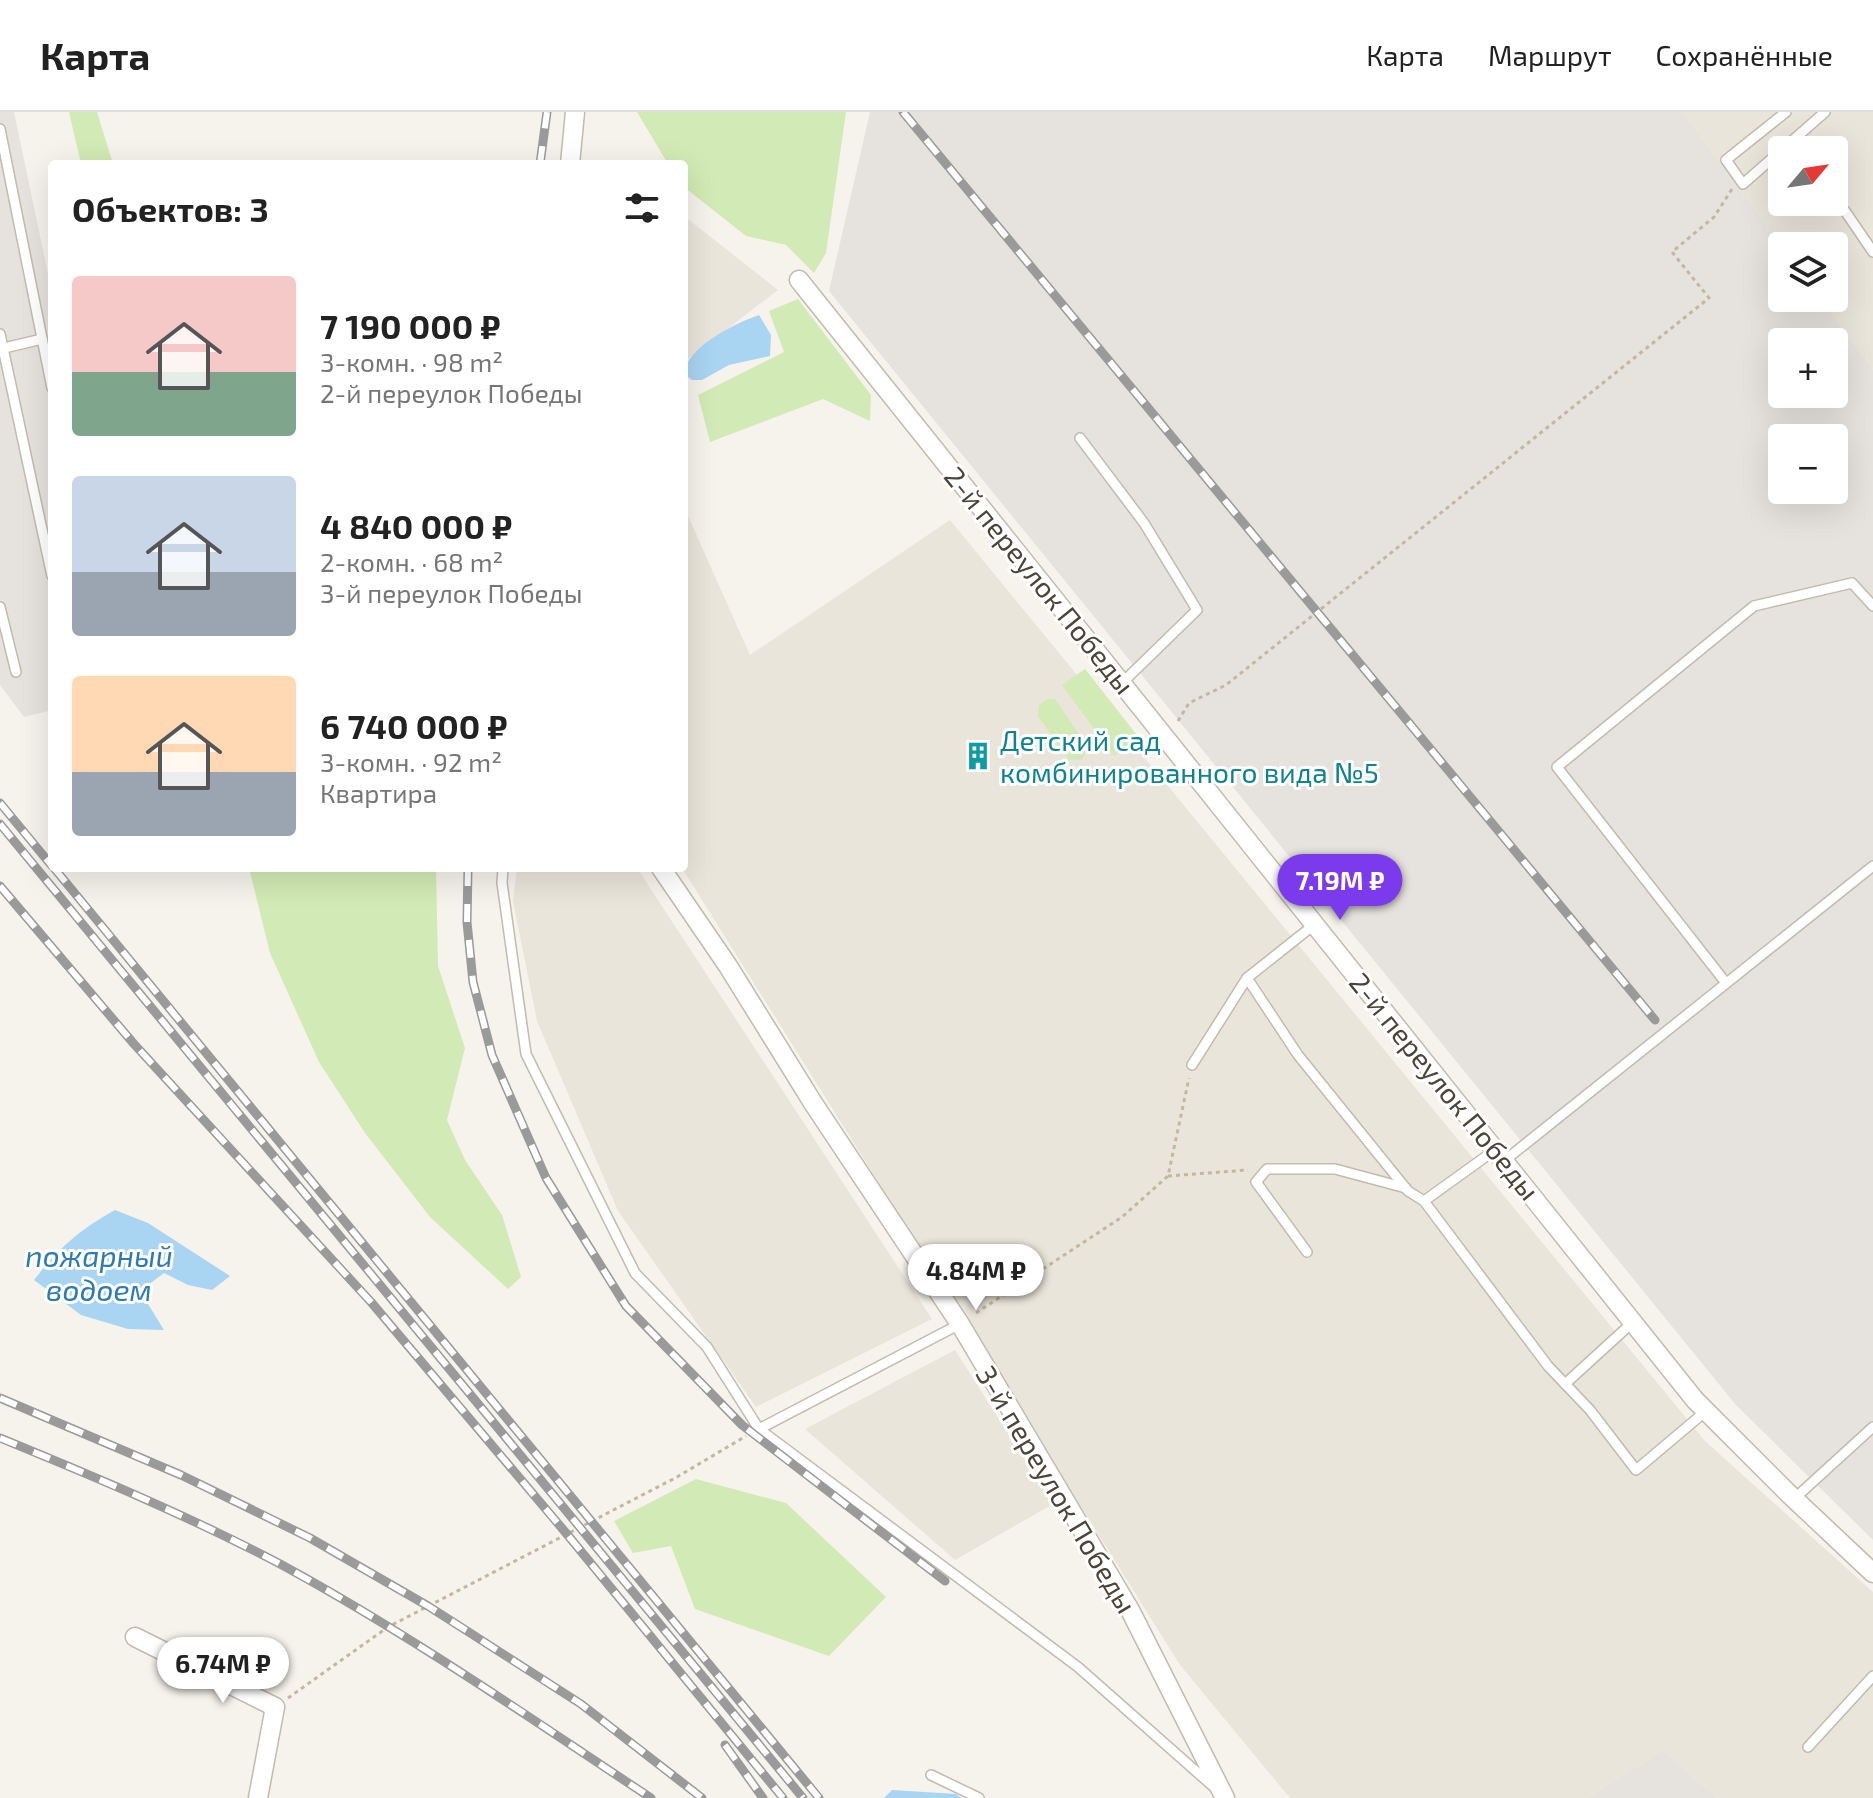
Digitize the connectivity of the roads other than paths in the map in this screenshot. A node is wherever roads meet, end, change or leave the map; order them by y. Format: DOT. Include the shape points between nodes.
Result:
graph roads {
  1 [pos="575,112"];
  2 [pos="1786,112"];
  3 [pos="1825,112"];
  4 [pos="0,129"];
  5 [pos="570,160"];
  6 [pos="1848,215"];
  7 [pos="1873,252"];
  8 [pos="799,280"];
  9 [pos="0,334"];
  10 [pos="42,339"];
  11 [pos="2,348"];
  12 [pos="48,368"];
  13 [pos="1080,438"];
  14 [pos="48,558"];
  15 [pos="1873,606"];
  16 [pos="0,607"];
  17 [pos="16,672"];
  18 [pos="1122,683"];
  19 [pos="1873,866"];
  20 [pos="503,872"];
  21 [pos="664,872"];
  22 [pos="1315,924"];
  23 [pos="1247,978"];
  24 [pos="1726,983"];
  25 [pos="1192,1065"];
  26 [pos="1500,1156"];
  27 [pos="1406,1188"];
  28 [pos="1424,1201"];
  29 [pos="1307,1252"];
  30 [pos="1633,1322"];
  31 [pos="960,1324"];
  32 [pos="1565,1384"];
  33 [pos="1706,1411"];
  34 [pos="1873,1427"];
  35 [pos="759,1429"];
  36 [pos="1794,1499"];
  37 [pos="1873,1573"];
  38 [pos="135,1637"];
  39 [pos="1873,1676"];
  40 [pos="1808,1747"];
  41 [pos="931,1775"];
  42 [pos="1224,1797"];
  43 [pos="258,1798"];
  44 [pos="979,1798"];
  1 -- 5 [label="street"];
  2 -- 3 [label="lane" via="1726,160 1743,184"];
  4 -- 10 [label="lane"];
  6 -- 7 [label="lane"];
  8 -- 18 [label="street, 2-й переулок Победы"];
  9 -- 11 [label="lane"];
  10 -- 11 [label="lane"];
  10 -- 12 [label="lane"];
  11 -- 14 [label="lane"];
  13 -- 18 [label="lane" via="1144,523 1197,610"];
  15 -- 24 [label="lane" via="1852,583 1754,606 1557,767"];
  16 -- 17 [label="lane"];
  18 -- 22 [label="street, 2-й переулок Победы"];
  19 -- 24 [label="lane"];
  20 -- 35 [label="lane" via="526,1054 635,1273 707,1347"];
  21 -- 31 [label="street, 3-й переулок Победы"];
  22 -- 23 [label="lane"];
  22 -- 26 [label="street, 2-й переулок Победы"];
  23 -- 25 [label="lane"];
  23 -- 27 [label="lane" via="1298,1055"];
  24 -- 26 [label="lane"];
  26 -- 28 [label="lane"];
  26 -- 30 [label="street, 2-й переулок Победы"];
  27 -- 28 [label="lane"];
  27 -- 29 [label="lane" via="1335,1169 1267,1169 1256,1182"];
  28 -- 32 [label="lane"];
  30 -- 32 [label="lane"];
  30 -- 33 [label="street, 2-й переулок Победы"];
  31 -- 35 [label="lane"];
  31 -- 42 [label="street, 3-й переулок Победы" via="1130,1610"];
  32 -- 33 [label="lane" via="1636,1470"];
  33 -- 36 [label="street, 2-й переулок Победы"];
  34 -- 36 [label="lane"];
  35 -- 42 [label="lane" via="1078,1667"];
  36 -- 37 [label="street, 2-й переулок Победы"];
  38 -- 43 [label="street" via="275,1707"];
  39 -- 40 [label="lane"];
  41 -- 44 [label="lane"];
}
